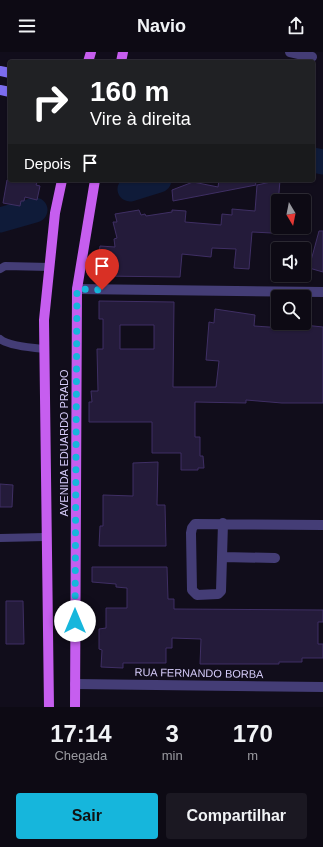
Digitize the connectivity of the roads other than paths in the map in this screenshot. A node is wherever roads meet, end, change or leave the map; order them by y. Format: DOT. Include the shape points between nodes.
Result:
graph roads {
  1 [pos="290,52"];
  2 [pos="312,57"];
  3 [pos="62,182"];
  4 [pos="95,182"];
  5 [pos="50,267"];
  6 [pos="0,269"];
  7 [pos="77,289"];
  8 [pos="323,292"];
  9 [pos="0,339"];
  10 [pos="44,349"];
  11 [pos="223,523"];
  12 [pos="323,525"];
  13 [pos="46,537"];
  14 [pos="0,538"];
  15 [pos="223,557"];
  16 [pos="275,558"];
  17 [pos="75,684"];
  18 [pos="323,687"];
  19 [pos="49,707"];
  20 [pos="75,707"];
  1 -- 2 [label="street"];
  3 -- 5 [label="main road, AVENIDA EDUARDO PRADO"];
  4 -- 7 [label="main road, AVENIDA EDUARDO PRADO"];
  5 -- 6 [label="lane" via="5,266"];
  5 -- 10 [label="main road, AVENIDA EDUARDO PRADO" via="44,320"];
  7 -- 8 [label="street"];
  7 -- 17 [label="main road, AVENIDA EDUARDO PRADO"];
  9 -- 10 [label="lane" via="4,342"];
  10 -- 13 [label="main road, AVENIDA EDUARDO PRADO"];
  11 -- 12 [label="street"];
  11 -- 15 [label="street"];
  11 -- 15 [label="street" via="195,524 192,528 194,594 218,594 221,591"];
  13 -- 14 [label="lane"];
  13 -- 19 [label="main road, AVENIDA EDUARDO PRADO"];
  15 -- 16 [label="street"];
  17 -- 18 [label="street, RUA FERNANDO BORBA"];
  17 -- 20 [label="main road, AVENIDA EDUARDO PRADO"];
}
